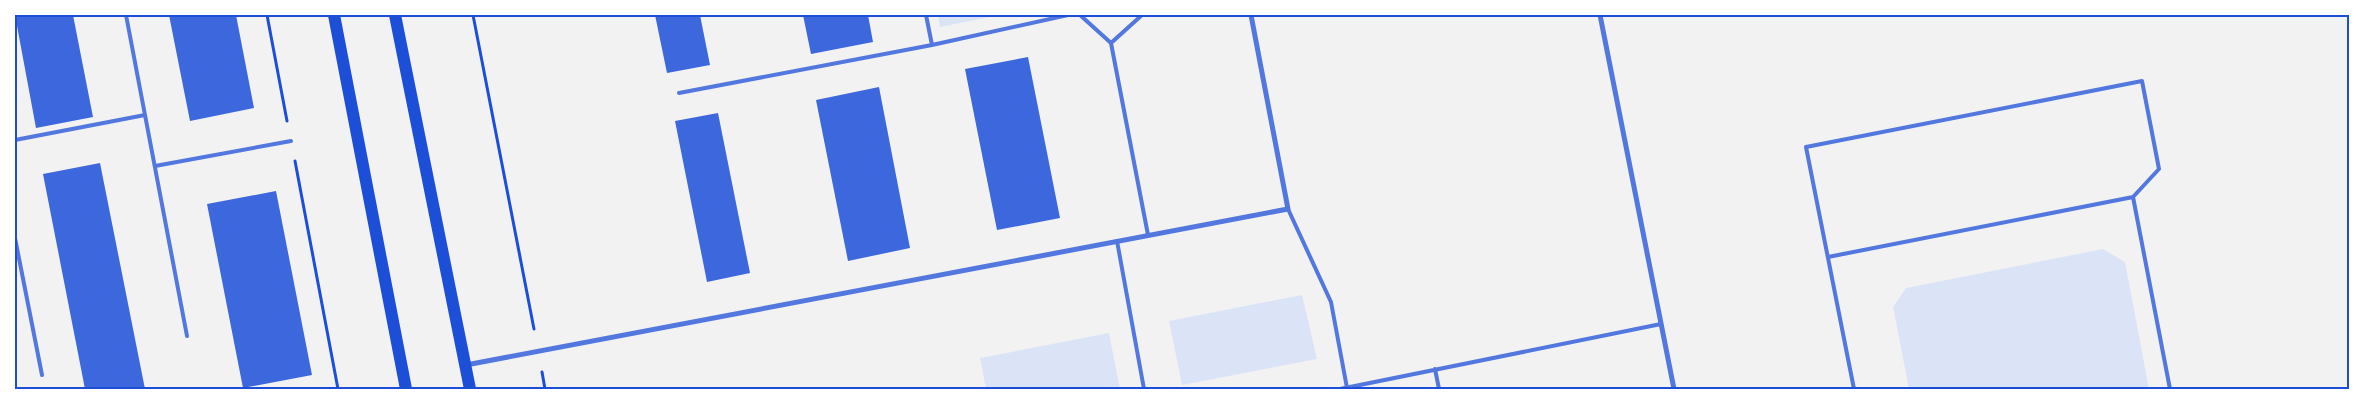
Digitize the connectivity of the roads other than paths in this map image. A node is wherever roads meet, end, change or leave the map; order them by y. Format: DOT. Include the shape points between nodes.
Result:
graph roads {
  1 [pos="126,15"];
  2 [pos="334,15"];
  3 [pos="395,15"];
  4 [pos="926,15"];
  5 [pos="1068,15"];
  6 [pos="1080,15"];
  7 [pos="1142,15"];
  8 [pos="1251,15"];
  9 [pos="1600,15"];
  10 [pos="1111,43"];
  11 [pos="932,45"];
  12 [pos="679,93"];
  13 [pos="145,115"];
  14 [pos="15,140"];
  15 [pos="291,141"];
  16 [pos="155,166"];
  17 [pos="2133,197"];
  18 [pos="1288,209"];
  19 [pos="1148,235"];
  20 [pos="15,238"];
  21 [pos="1117,240"];
  22 [pos="1828,257"];
  23 [pos="1661,324"];
  24 [pos="187,336"];
  25 [pos="465,365"];
  26 [pos="1435,369"];
  27 [pos="42,375"];
  28 [pos="1347,388"];
  29 [pos="406,389"];
  30 [pos="470,389"];
  31 [pos="1144,389"];
  32 [pos="1340,389"];
  33 [pos="1439,389"];
  34 [pos="1674,389"];
  35 [pos="1854,389"];
  36 [pos="2170,389"];
  1 -- 13 [label="lane"];
  2 -- 29 [label="main road"];
  3 -- 25 [label="main road"];
  4 -- 11 [label="lane"];
  5 -- 11 [label="lane"];
  6 -- 10 [label="lane"];
  7 -- 10 [label="lane"];
  8 -- 18 [label="street"];
  9 -- 23 [label="street"];
  10 -- 19 [label="lane"];
  11 -- 12 [label="lane"];
  13 -- 14 [label="lane"];
  13 -- 16 [label="lane"];
  15 -- 16 [label="lane"];
  16 -- 24 [label="lane"];
  17 -- 22 [label="lane"];
  17 -- 22 [label="lane" via="2159,170 2142,81 1806,147"];
  17 -- 36 [label="lane"];
  18 -- 19 [label="street"];
  18 -- 28 [label="lane" via="1331,302"];
  19 -- 21 [label="street"];
  20 -- 27 [label="lane"];
  21 -- 25 [label="street"];
  21 -- 31 [label="lane"];
  22 -- 35 [label="lane"];
  23 -- 26 [label="lane"];
  23 -- 34 [label="street"];
  25 -- 30 [label="main road"];
  26 -- 28 [label="lane"];
  26 -- 33 [label="lane"];
  28 -- 32 [label="lane"];
}
